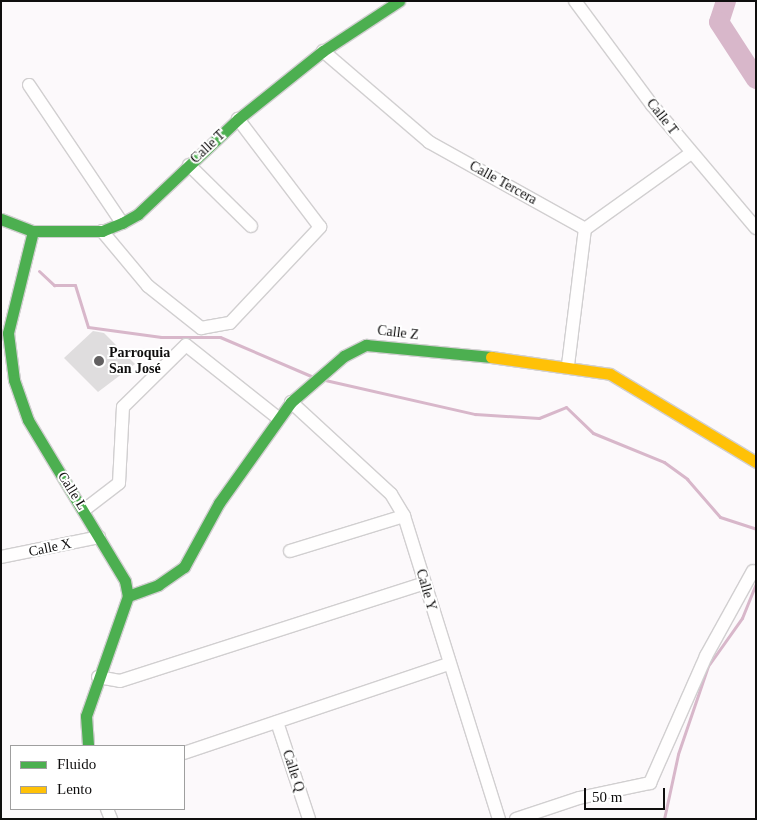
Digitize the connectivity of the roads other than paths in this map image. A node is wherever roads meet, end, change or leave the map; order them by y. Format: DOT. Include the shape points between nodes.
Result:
graph roads {
  1 [pos="399,1"];
  2 [pos="575,1"];
  3 [pos="323,52"];
  4 [pos="29,85"];
  5 [pos="238,119"];
  6 [pos="691,153"];
  7 [pos="189,165"];
  8 [pos="1,219"];
  9 [pos="122,223"];
  10 [pos="252,226"];
  11 [pos="756,228"];
  12 [pos="585,229"];
  13 [pos="34,231"];
  14 [pos="102,232"];
  15 [pos="568,365"];
  16 [pos="291,402"];
  17 [pos="278,418"];
  18 [pos="756,462"];
  19 [pos="84,510"];
  20 [pos="404,516"];
  21 [pos="99,537"];
  22 [pos="290,551"];
  23 [pos="1,557"];
  24 [pos="753,571"];
  25 [pos="423,584"];
  26 [pos="128,596"];
  27 [pos="449,664"];
  28 [pos="98,676"];
  29 [pos="277,722"];
  30 [pos="88,745"];
  31 [pos="185,753"];
  32 [pos="309,819"];
  33 [pos="500,819"];
  34 [pos="516,819"];
  1 -- 3 [label="street, Calle T"];
  2 -- 6 [label="street, Calle T"];
  3 -- 5 [label="street, Calle T"];
  3 -- 12 [label="street, Calle Tercera" via="429,142"];
  4 -- 9 [label="street"];
  5 -- 7 [label="street, Calle T"];
  5 -- 14 [label="street" via="320,227 230,323 201,328 148,286"];
  6 -- 11 [label="street, Calle T"];
  6 -- 12 [label="street"];
  7 -- 9 [label="street, Calle T" via="138,214"];
  7 -- 10 [label="street"];
  8 -- 13 [label="street, Calle T"];
  9 -- 14 [label="street, Calle T"];
  12 -- 15 [label="street"];
  13 -- 14 [label="street, Calle T"];
  13 -- 19 [label="street, Calle L" via="18,286 8,352 28,420"];
  15 -- 16 [label="street, Calle Z" via="378,343 344,356"];
  15 -- 18 [label="street, Calle Z" via="610,374"];
  16 -- 17 [label="street, Calle Z"];
  16 -- 20 [label="street, Calle Y" via="391,494"];
  17 -- 19 [label="street" via="186,345 123,407 119,483"];
  17 -- 26 [label="street, Calle Z" via="218,503 184,566 158,585"];
  19 -- 21 [label="street, Calle L"];
  20 -- 22 [label="street"];
  20 -- 25 [label="street, Calle Y"];
  21 -- 23 [label="street, Calle X"];
  21 -- 26 [label="street, Calle L"];
  24 -- 34 [label="street" via="706,656 650,784 579,798"];
  25 -- 27 [label="street, Calle Y"];
  25 -- 28 [label="street" via="120,681"];
  26 -- 28 [label="street"];
  27 -- 29 [label="street"];
  27 -- 33 [label="street, Calle Y"];
  28 -- 30 [label="street" via="86,716"];
  29 -- 31 [label="street"];
  29 -- 32 [label="street, Calle Q"];
}
